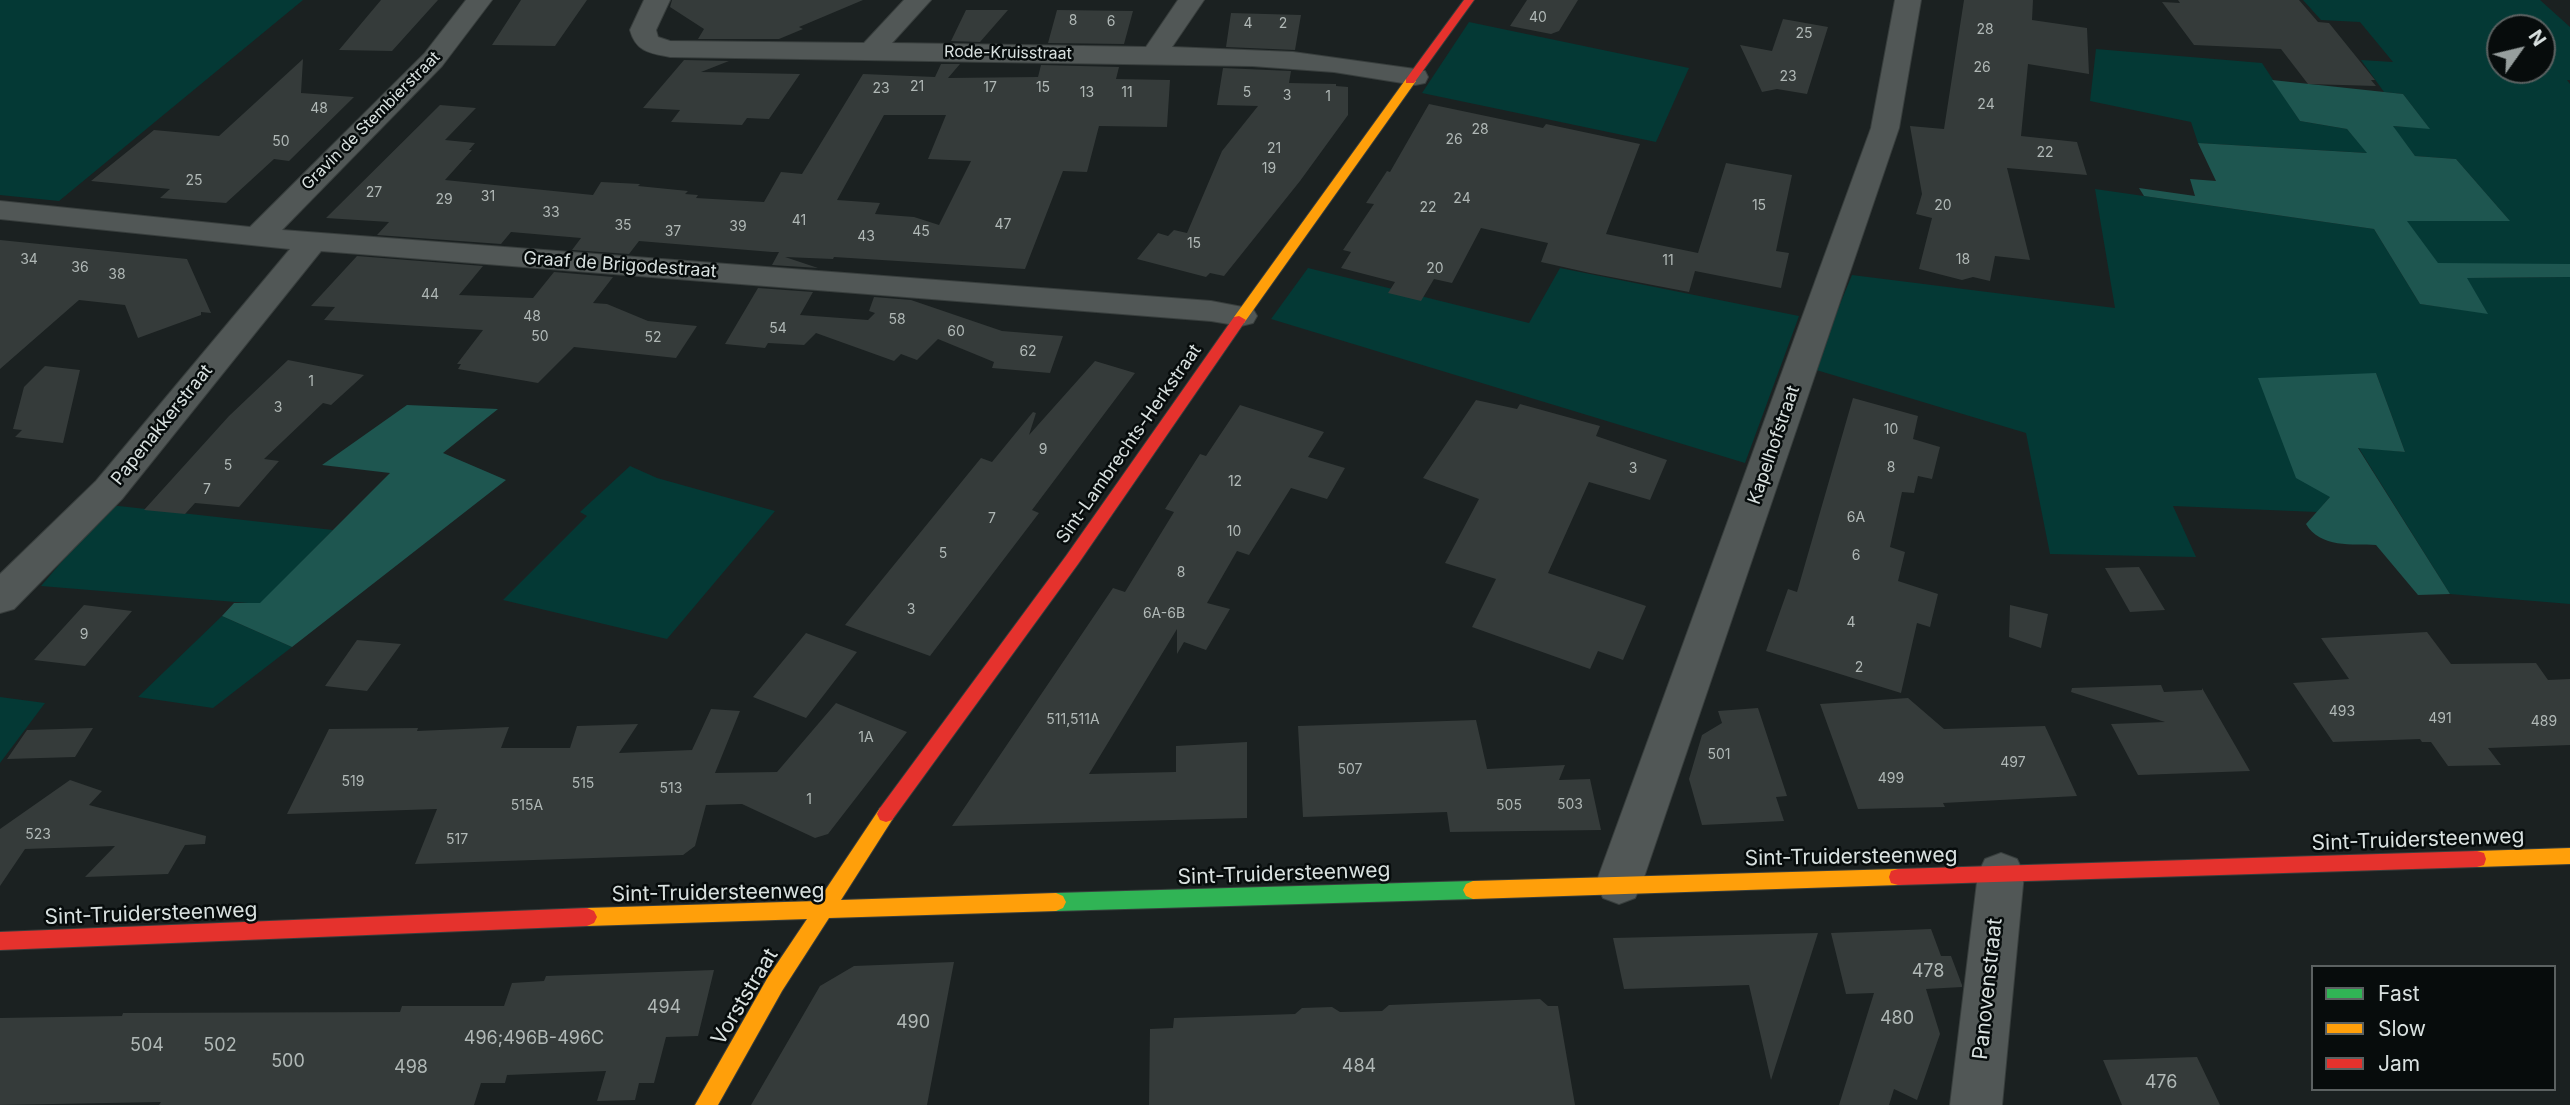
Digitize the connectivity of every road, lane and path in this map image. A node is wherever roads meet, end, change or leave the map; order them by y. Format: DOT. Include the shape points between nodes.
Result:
graph roads {
  1 [pos="479,0"];
  2 [pos="657,0"];
  3 [pos="918,0"];
  4 [pos="1191,0"];
  5 [pos="1469,0"];
  6 [pos="1908,0"];
  7 [pos="872,50"];
  8 [pos="1154,55"];
  9 [pos="1415,77"];
  10 [pos="0,210"];
  11 [pos="257,237"];
  12 [pos="313,241"];
  13 [pos="1241,316"];
  14 [pos="0,597"];
  15 [pos="2570,856"];
  16 [pos="2001,874"];
  17 [pos="1619,883"];
  18 [pos="822,911"];
  19 [pos="0,941"];
  20 [pos="706,1105"];
  21 [pos="1976,1105"];
  1 -- 11 [label="street, Gravin de Stembierstraat" via="433,60"];
  2 -- 7 [label="street, Rode-Kruisstraat" via="643,30 646,41 654,46"];
  3 -- 7 [label="street"];
  4 -- 8 [label="street"];
  5 -- 9 [label="main road, Sint-Lambrechts-Herkstraat"];
  6 -- 17 [label="street, Kapelhofstraat" via="1885,128"];
  7 -- 8 [label="street, Rode-Kruisstraat"];
  8 -- 9 [label="street, Rode-Kruisstraat" via="1310,60"];
  9 -- 13 [label="main road, Sint-Lambrechts-Herkstraat"];
  10 -- 11 [label="street, Graaf de Brigodestraat"];
  11 -- 12 [label="street, Graaf de Brigodestraat"];
  12 -- 13 [label="street, Graaf de Brigodestraat"];
  12 -- 14 [label="street, Papenakkerstraat" via="109,490"];
  13 -- 18 [label="main road, Sint-Lambrechts-Herkstraat" via="1072,560 873,832"];
  15 -- 16 [label="main road, Sint-Truidersteenweg"];
  16 -- 17 [label="main road, Sint-Truidersteenweg"];
  16 -- 21 [label="street, Panovenstraat"];
  17 -- 18 [label="main road, Sint-Truidersteenweg"];
  18 -- 19 [label="main road, Sint-Truidersteenweg" via="450,920"];
  18 -- 20 [label="main road, Vorststraat"];
}
